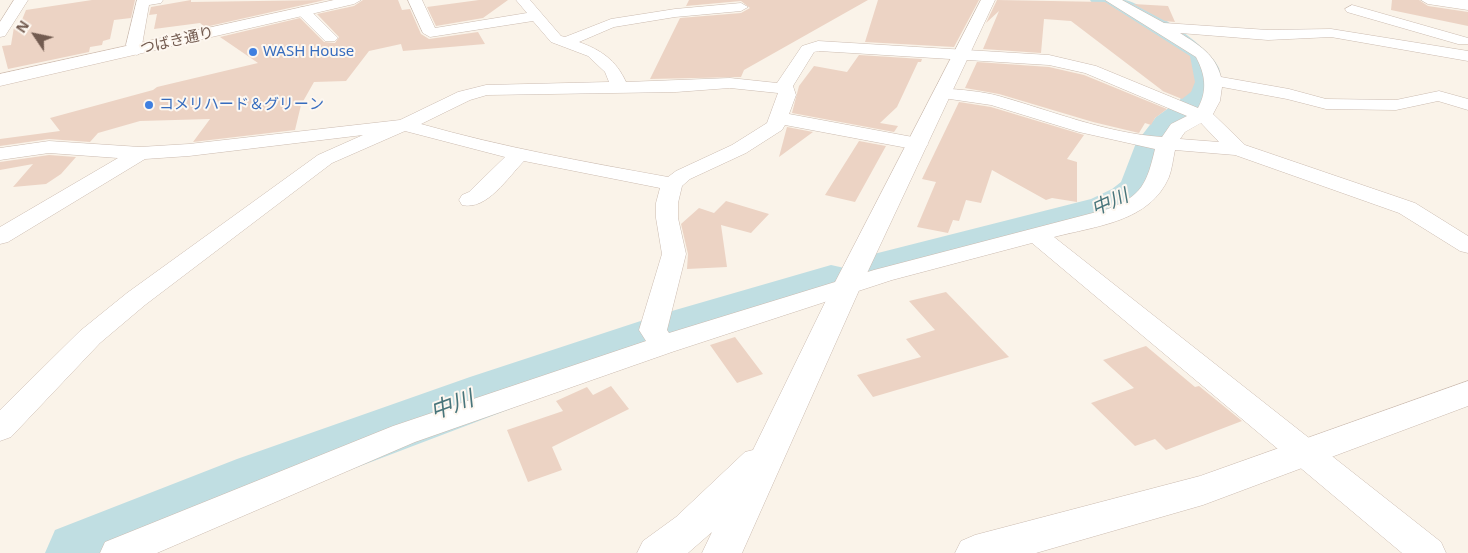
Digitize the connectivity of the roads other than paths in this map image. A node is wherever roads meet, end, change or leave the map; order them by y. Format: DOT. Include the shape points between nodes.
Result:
graph roads {
  1 [pos="21,0"];
  2 [pos="156,0"];
  3 [pos="354,0"];
  4 [pos="415,0"];
  5 [pos="523,0"];
  6 [pos="988,0"];
  7 [pos="1112,0"];
  8 [pos="1428,0"];
  9 [pos="1353,5"];
  10 [pos="1468,5"];
  11 [pos="741,7"];
  12 [pos="303,11"];
  13 [pos="538,16"];
  14 [pos="1161,27"];
  15 [pos="0,33"];
  16 [pos="1331,33"];
  17 [pos="330,38"];
  18 [pos="565,43"];
  19 [pos="1468,43"];
  20 [pos="137,50"];
  21 [pos="961,56"];
  22 [pos="1468,56"];
  23 [pos="1468,68"];
  24 [pos="0,80"];
  25 [pos="1214,81"];
  26 [pos="619,86"];
  27 [pos="784,89"];
  28 [pos="942,92"];
  29 [pos="1468,105"];
  30 [pos="1203,115"];
  31 [pos="779,118"];
  32 [pos="404,125"];
  33 [pos="918,144"];
  34 [pos="1166,145"];
  35 [pos="1238,149"];
  36 [pos="140,153"];
  37 [pos="0,154"];
  38 [pos="520,154"];
  39 [pos="672,184"];
  40 [pos="470,200"];
  41 [pos="1036,235"];
  42 [pos="0,237"];
  43 [pos="1468,246"];
  44 [pos="847,286"];
  45 [pos="658,338"];
  46 [pos="1468,393"];
  47 [pos="0,429"];
  48 [pos="772,448"];
  49 [pos="1306,454"];
  50 [pos="118,553"];
  51 [pos="657,553"];
  52 [pos="722,553"];
  53 [pos="975,553"];
  54 [pos="1428,553"];
  1 -- 15 [label="street"];
  2 -- 20 [label="street" via="143,2 134,45"];
  3 -- 12 [label="street, つばき通り"];
  4 -- 13 [label="street" via="430,33"];
  5 -- 13 [label="street"];
  6 -- 21 [label="street"];
  7 -- 14 [label="street"];
  8 -- 10 [label="street"];
  9 -- 16 [label="street"];
  9 -- 19 [label="street"];
  11 -- 18 [label="street" via="611,23"];
  12 -- 17 [label="street"];
  12 -- 20 [label="street, つばき通り"];
  13 -- 18 [label="street" via="556,39"];
  14 -- 16 [label="street" via="1268,35"];
  14 -- 25 [label="street" via="1202,54 1211,68"];
  16 -- 22 [label="street"];
  18 -- 26 [label="street" via="594,53 612,70"];
  20 -- 24 [label="street, つばき通り"];
  21 -- 27 [label="street" via="818,46 808,49"];
  21 -- 28 [label="street"];
  21 -- 30 [label="street" via="1049,60 1082,66"];
  22 -- 23 [label="street"];
  25 -- 29 [label="street" via="1326,104 1396,105 1439,96"];
  25 -- 30 [label="street" via="1211,101"];
  26 -- 27 [label="street" via="676,87 730,83"];
  26 -- 32 [label="street" via="486,90 464,96"];
  27 -- 31 [label="street" via="786,95"];
  28 -- 33 [label="street"];
  28 -- 34 [label="street" via="993,100 1086,128"];
  30 -- 34 [label="street" via="1178,128"];
  30 -- 35 [label="street"];
  31 -- 33 [label="street"];
  31 -- 39 [label="street" via="775,126 746,144 683,175"];
  32 -- 36 [label="street"];
  32 -- 38 [label="street"];
  32 -- 47 [label="street" via="325,159 136,299 90,337"];
  33 -- 44 [label="street"];
  34 -- 35 [label="street"];
  34 -- 41 [label="street" via="1158,176 1147,196 1133,207"];
  35 -- 43 [label="street" via="1407,208"];
  36 -- 37 [label="street" via="49,147"];
  36 -- 42 [label="street"];
  38 -- 39 [label="street"];
  38 -- 40 [label="street" via="477,197"];
  39 -- 45 [label="street" via="667,218 674,254"];
  41 -- 44 [label="street"];
  41 -- 49 [label="street"];
  44 -- 45 [label="street"];
  44 -- 48 [label="street"];
  45 -- 50 [label="street" via="404,434"];
  46 -- 49 [label="street"];
  48 -- 51 [label="street" via="690,529"];
  48 -- 52 [label="street"];
  49 -- 53 [label="street" via="1203,490"];
  49 -- 54 [label="street"];
}
